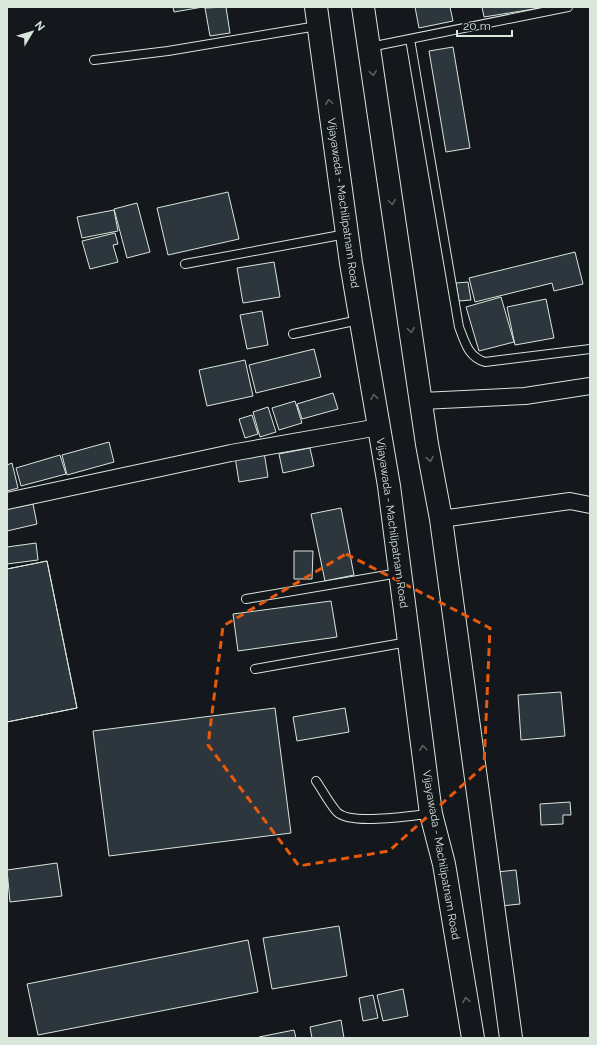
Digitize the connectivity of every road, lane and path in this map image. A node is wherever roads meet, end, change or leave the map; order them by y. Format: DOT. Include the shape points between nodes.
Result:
graph roads {
  1 [pos="363,7"];
  2 [pos="568,7"];
  3 [pos="318,16"];
  4 [pos="410,39"];
  5 [pos="369,48"];
  6 [pos="94,60"];
  7 [pos="347,234"];
  8 [pos="185,264"];
  9 [pos="361,320"];
  10 [pos="293,334"];
  11 [pos="590,348"];
  12 [pos="590,386"];
  13 [pos="422,401"];
  14 [pos="379,427"];
  15 [pos="7,501"];
  16 [pos="590,505"];
  17 [pos="441,519"];
  18 [pos="400,573"];
  19 [pos="246,599"];
  20 [pos="409,642"];
  21 [pos="256,669"];
  22 [pos="316,781"];
  23 [pos="431,814"];
  24 [pos="473,1038"];
  25 [pos="511,1038"];
  1 -- 5 [label="highway"];
  2 -- 4 [label="lane"];
  3 -- 6 [label="lane" via="168,51"];
  7 -- 3 [label="highway, Vijayawada - Machilipatnam Road, one-way"];
  4 -- 5 [label="lane"];
  4 -- 11 [label="lane" via="459,327 470,353 486,362"];
  5 -- 13 [label="highway, one-way"];
  7 -- 8 [label="lane"];
  7 -- 9 [label="highway, Vijayawada - Machilipatnam Road"];
  9 -- 10 [label="lane"];
  14 -- 9 [label="highway, Vijayawada - Machilipatnam Road, one-way"];
  12 -- 13 [label="street" via="525,396"];
  13 -- 17 [label="highway, one-way"];
  14 -- 15 [label="street" via="231,453"];
  14 -- 18 [label="highway, Vijayawada - Machilipatnam Road"];
  16 -- 17 [label="street" via="570,501"];
  17 -- 25 [label="highway"];
  18 -- 19 [label="lane"];
  18 -- 20 [label="highway, Vijayawada - Machilipatnam Road"];
  20 -- 21 [label="lane"];
  23 -- 20 [label="highway, Vijayawada - Machilipatnam Road, one-way"];
  22 -- 23 [label="lane" via="338,812 346,817 359,819"];
  24 -- 23 [label="highway, Vijayawada - Machilipatnam Road, one-way" via="444,864"];
}
